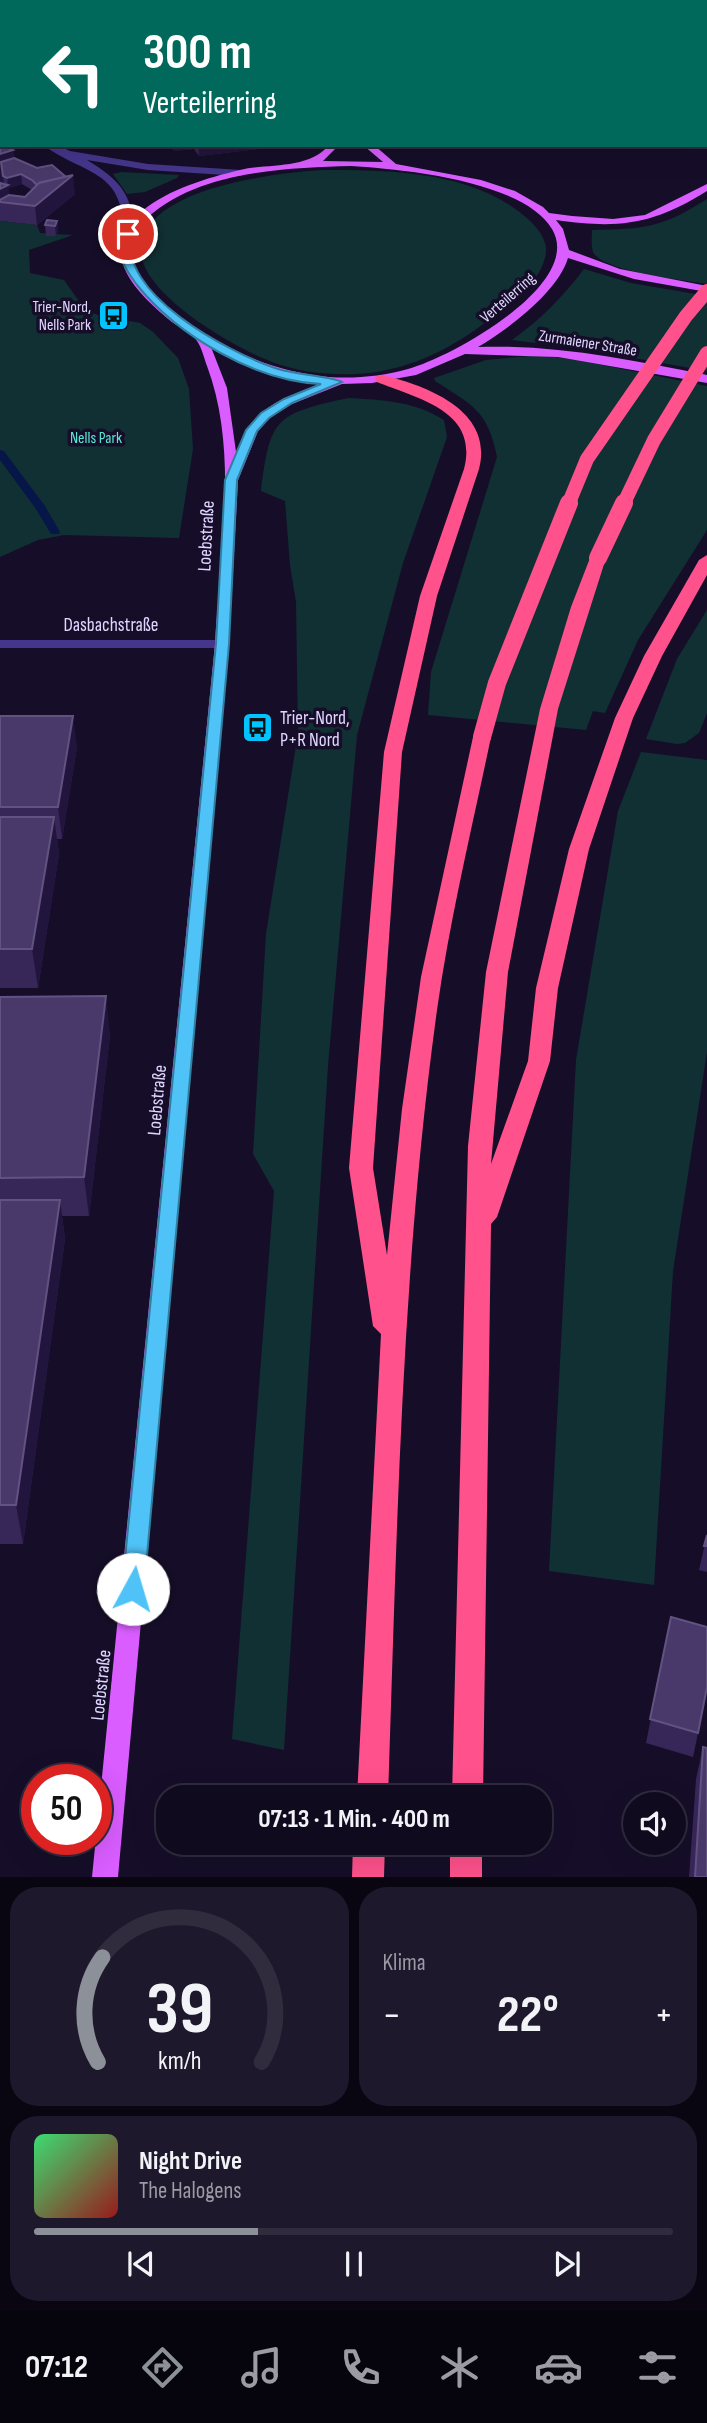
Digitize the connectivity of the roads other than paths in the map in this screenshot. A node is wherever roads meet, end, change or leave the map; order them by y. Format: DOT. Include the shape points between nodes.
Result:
graph roads {
  1 [pos="52,147"];
  2 [pos="332,147"];
  3 [pos="371,147"];
  4 [pos="68,154"];
  5 [pos="310,164"];
  6 [pos="393,166"];
  7 [pos="241,173"];
  8 [pos="707,187"];
  9 [pos="547,216"];
  10 [pos="128,234"];
  11 [pos="564,252"];
  12 [pos="707,290"];
  13 [pos="202,338"];
  14 [pos="463,351"];
  15 [pos="707,353"];
  16 [pos="382,379"];
  17 [pos="707,379"];
  18 [pos="337,382"];
  19 [pos="231,480"];
  20 [pos="707,560"];
  21 [pos="0,644"];
  22 [pos="222,644"];
  23 [pos="479,1232"];
  24 [pos="391,1358"];
  25 [pos="373,1785"];
  26 [pos="467,1785"];
  27 [pos="369,1855"];
  28 [pos="466,1855"];
  29 [pos="105,1877"];
  30 [pos="368,1877"];
  31 [pos="466,1877"];
  1 -- 4 [label="street"];
  2 -- 5 [label="main road"];
  3 -- 6 [label="main road"];
  4 -- 7 [label="street" via="148,167"];
  4 -- 10 [label="street" via="117,188 128,210"];
  5 -- 6 [label="main road"];
  5 -- 7 [label="main road"];
  6 -- 9 [label="main road" via="485,184"];
  7 -- 10 [label="main road" via="176,195 138,219"];
  8 -- 9 [label="main road" via="674,208 639,221"];
  9 -- 11 [label="main road" via="562,237"];
  10 -- 13 [label="main road, Verteilerring" via="125,256 136,277 152,297"];
  11 -- 12 [label="main road" via="626,274"];
  11 -- 14 [label="main road, Verteilerring" via="557,271 539,293"];
  12 -- 24 [label="highway, bridge" via="587,459 497,683 426,1009"];
  13 -- 18 [label="main road, Verteilerring" via="272,372"];
  13 -- 19 [label="main road" via="223,398"];
  14 -- 16 [label="main road, Verteilerring" via="435,365"];
  14 -- 17 [label="main road, Zurmaiener Straße" via="569,353"];
  15 -- 23 [label="highway, bridge" via="654,440 602,548 541,744 497,972 480,1146"];
  16 -- 18 [label="main road, Verteilerring"];
  16 -- 24 [label="highway" via="454,412 468,424 476,447 432,575 393,752 361,1168"];
  18 -- 19 [label="main road, Loebstraße" via="265,415 252,430"];
  19 -- 22 [label="main road, Loebstraße"];
  20 -- 23 [label="highway" via="653,656 615,744 579,849 547,988 539,1061"];
  21 -- 22 [label="street, Dasbachstraße"];
  22 -- 29 [label="main road, Loebstraße"];
  23 -- 26 [label="highway"];
  24 -- 25 [label="highway"];
  27 -- 30 [label="highway"];
  28 -- 31 [label="highway"];
}
